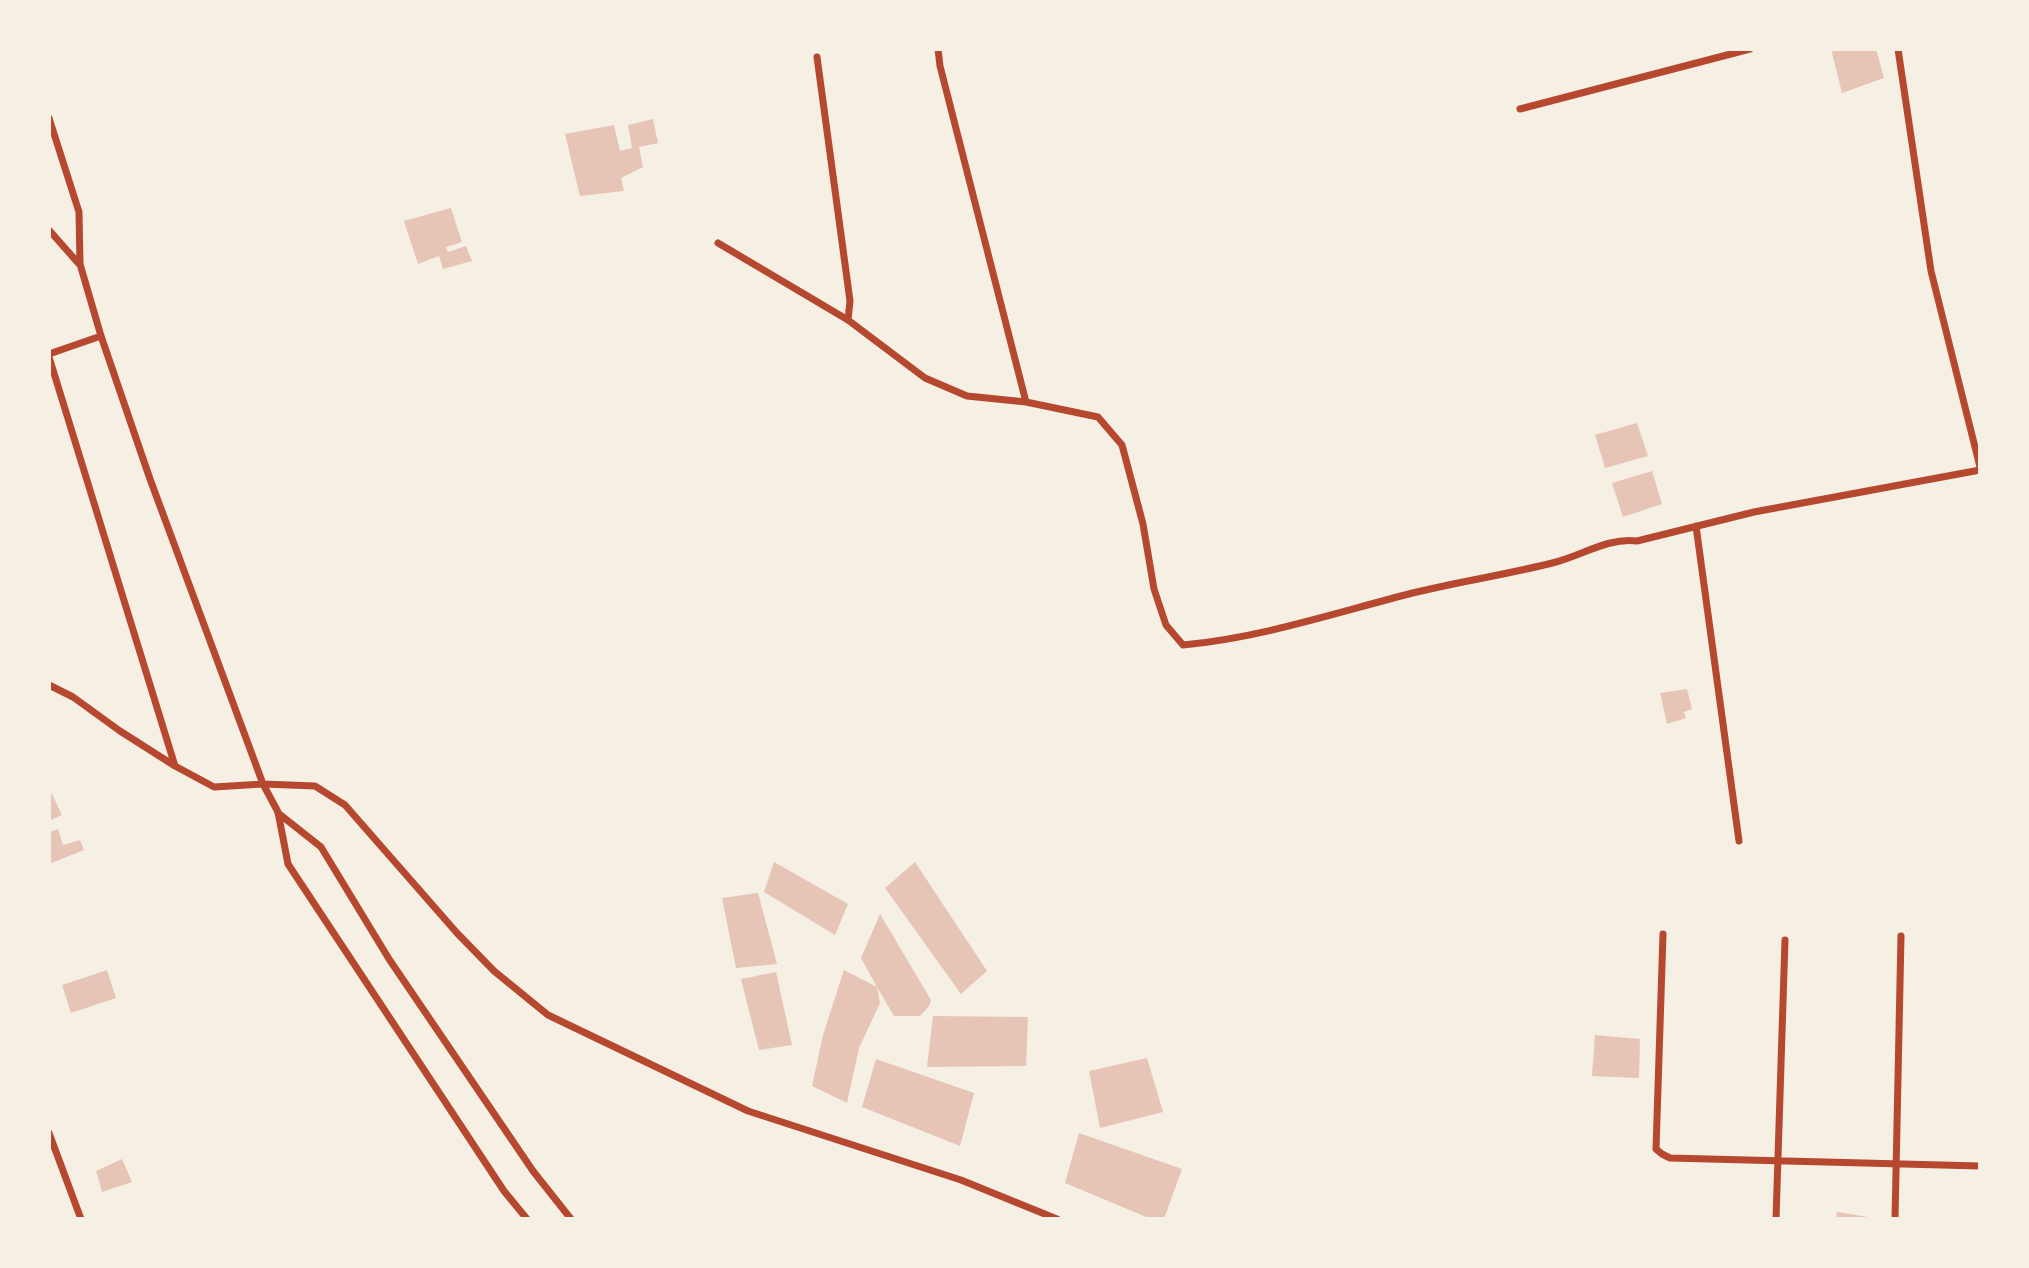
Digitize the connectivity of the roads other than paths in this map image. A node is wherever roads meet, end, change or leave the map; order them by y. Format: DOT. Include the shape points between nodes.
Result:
graph roads {
  1 [pos="938,49"];
  2 [pos="1750,49"];
  3 [pos="1898,49"];
  4 [pos="817,57"];
  5 [pos="1520,109"];
  6 [pos="49,118"];
  7 [pos="49,230"];
  8 [pos="719,243"];
  9 [pos="80,264"];
  10 [pos="848,320"];
  11 [pos="101,336"];
  12 [pos="49,356"];
  13 [pos="1026,402"];
  14 [pos="1980,469"];
  15 [pos="1696,526"];
  16 [pos="49,685"];
  17 [pos="175,766"];
  18 [pos="263,784"];
  19 [pos="278,812"];
  20 [pos="1739,841"];
  21 [pos="1663,934"];
  22 [pos="1901,936"];
  23 [pos="1785,940"];
  24 [pos="49,1133"];
  25 [pos="1777,1161"];
  26 [pos="1897,1164"];
  27 [pos="1980,1166"];
  28 [pos="81,1219"];
  29 [pos="527,1219"];
  30 [pos="571,1219"];
  31 [pos="1057,1219"];
  32 [pos="1776,1219"];
  33 [pos="1895,1219"];
  1 -- 13 [label="street"];
  2 -- 5 [label="street"];
  3 -- 14 [label="street" via="1931,271"];
  4 -- 10 [label="street" via="850,301"];
  6 -- 9 [label="street" via="79,212"];
  7 -- 9 [label="street"];
  8 -- 10 [label="street"];
  9 -- 11 [label="street"];
  10 -- 13 [label="street" via="925,378 967,396"];
  11 -- 12 [label="street"];
  11 -- 18 [label="street"];
  12 -- 17 [label="street"];
  13 -- 15 [label="street" via="1098,418 1122,445 1154,589 1166,625 1183,645 1325,618 1558,561 1624,539 1637,541"];
  14 -- 15 [label="street"];
  15 -- 20 [label="street"];
  16 -- 17 [label="street"];
  17 -- 18 [label="street" via="214,786"];
  18 -- 19 [label="street"];
  18 -- 31 [label="street" via="315,786 345,805 475,952 548,1015 748,1111 961,1181"];
  19 -- 29 [label="street" via="288,864"];
  19 -- 30 [label="street" via="321,847 389,959 533,1171"];
  21 -- 25 [label="street" via="1656,1149 1670,1158"];
  22 -- 26 [label="street"];
  23 -- 25 [label="street"];
  24 -- 28 [label="street"];
  25 -- 26 [label="street"];
  25 -- 32 [label="street"];
  26 -- 27 [label="street"];
  26 -- 33 [label="street"];
}
